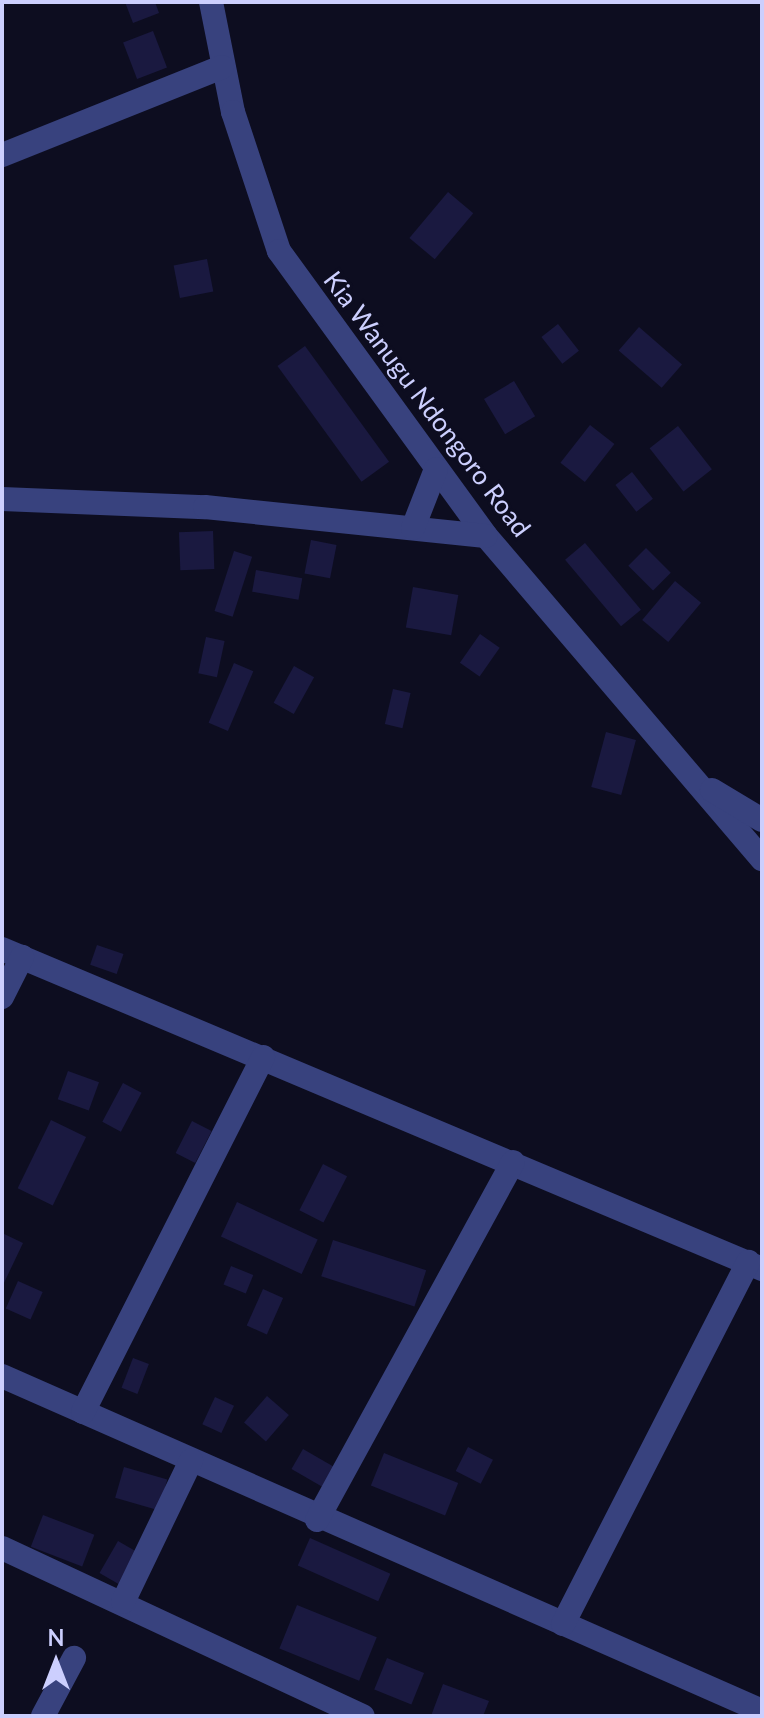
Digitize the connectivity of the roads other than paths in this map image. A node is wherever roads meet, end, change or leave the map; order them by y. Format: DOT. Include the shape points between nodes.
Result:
graph roads {
  1 [pos="211,2"];
  2 [pos="222,67"];
  3 [pos="2,155"];
  4 [pos="436,469"];
  5 [pos="2,499"];
  6 [pos="413,528"];
  7 [pos="486,536"];
  8 [pos="696,781"];
  9 [pos="762,820"];
  10 [pos="762,859"];
  11 [pos="12,953"];
  12 [pos="2,997"];
  13 [pos="263,1057"];
  14 [pos="513,1162"];
  15 [pos="755,1265"];
  16 [pos="2,1376"];
  17 [pos="83,1412"];
  18 [pos="191,1461"];
  19 [pos="317,1520"];
  20 [pos="2,1548"];
  21 [pos="123,1602"];
  22 [pos="563,1624"];
  23 [pos="74,1658"];
  24 [pos="762,1711"];
  25 [pos="43,1716"];
  26 [pos="363,1716"];
  1 -- 2 [label="street, Kia Wanugu Ndongoro Road"];
  2 -- 3 [label="street"];
  2 -- 4 [label="street, Kia Wanugu Ndongoro Road" via="279,251"];
  4 -- 6 [label="street"];
  4 -- 7 [label="street, Kia Wanugu Ndongoro Road"];
  5 -- 6 [label="street" via="88,498"];
  6 -- 7 [label="street"];
  7 -- 8 [label="street, Kia Wanugu Ndongoro Road"];
  8 -- 9 [label="street"];
  8 -- 10 [label="street, Kia Wanugu Ndongoro Road"];
  11 -- 12 [label="street"];
  11 -- 13 [label="street"];
  13 -- 14 [label="street"];
  13 -- 17 [label="street"];
  14 -- 15 [label="street"];
  14 -- 19 [label="street"];
  15 -- 22 [label="street"];
  16 -- 17 [label="street"];
  17 -- 18 [label="street"];
  18 -- 19 [label="street"];
  18 -- 21 [label="street"];
  19 -- 22 [label="street"];
  20 -- 21 [label="street"];
  21 -- 26 [label="street"];
  22 -- 24 [label="street"];
  23 -- 25 [label="street"];
}
